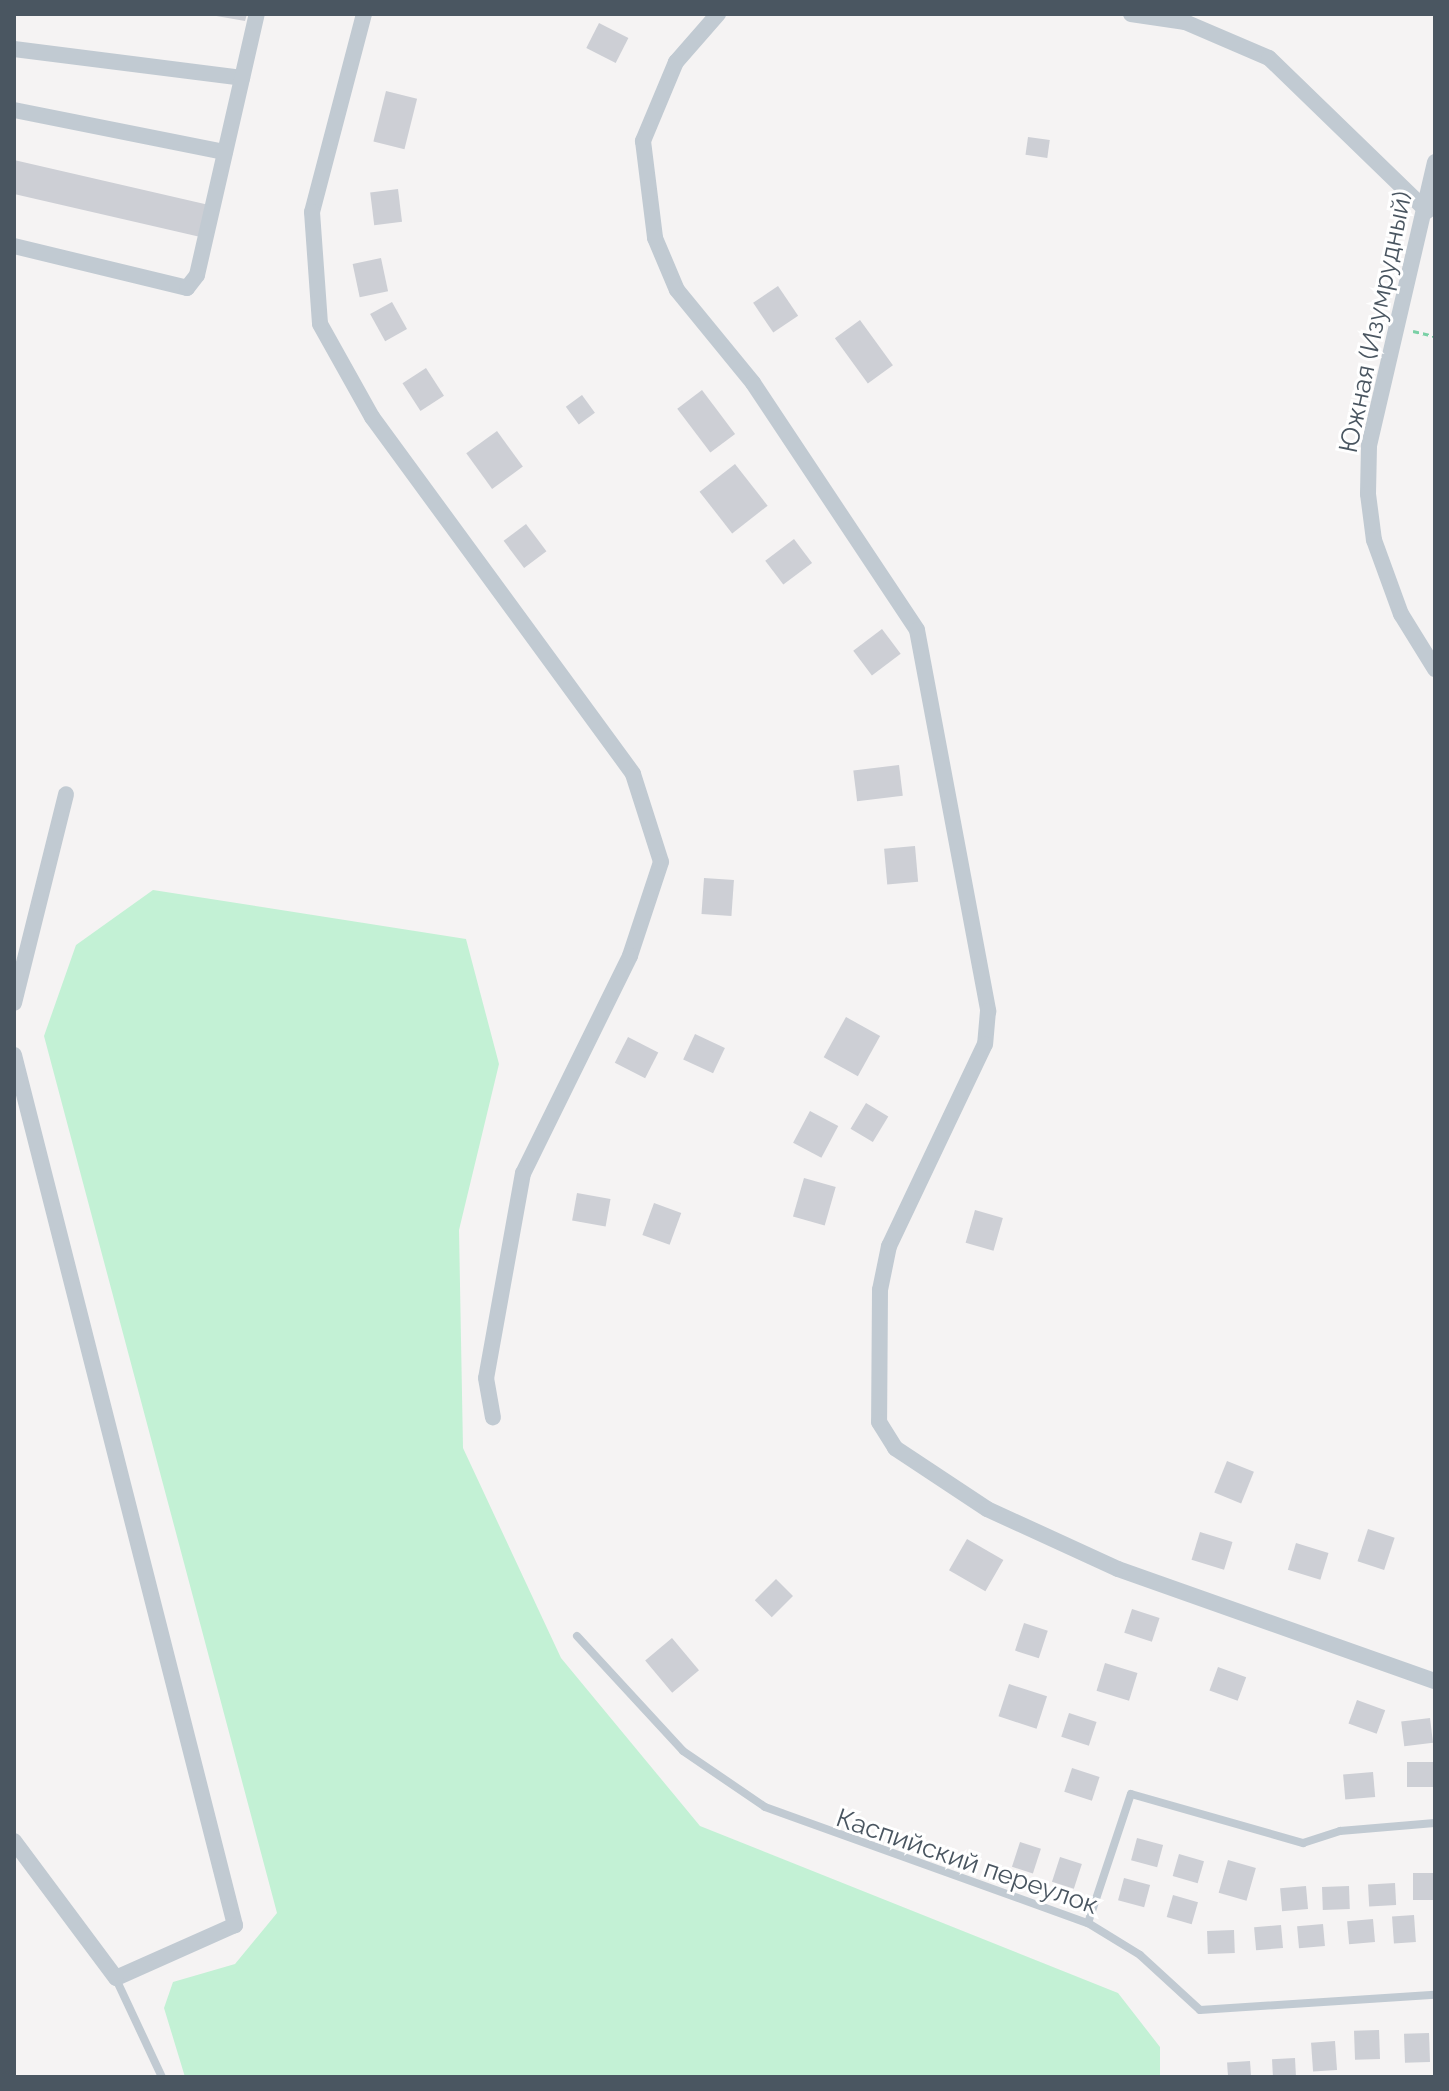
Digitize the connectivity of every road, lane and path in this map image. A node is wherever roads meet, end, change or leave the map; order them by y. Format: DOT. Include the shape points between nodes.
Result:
graph roads {
  1 [pos="257,14"];
  2 [pos="364,14"];
  3 [pos="718,14"];
  4 [pos="1131,14"];
  5 [pos="14,49"];
  6 [pos="242,78"];
  7 [pos="14,110"];
  8 [pos="225,152"];
  9 [pos="1435,162"];
  10 [pos="1427,211"];
  11 [pos="14,246"];
  12 [pos="1397,328"];
  13 [pos="1435,336"];
  14 [pos="1435,669"];
  15 [pos="66,794"];
  16 [pos="14,1003"];
  17 [pos="14,1055"];
  18 [pos="493,1417"];
  19 [pos="577,1636"];
  20 [pos="1435,1681"];
  21 [pos="1435,1823"];
  22 [pos="14,1841"];
  23 [pos="1088,1923"];
  24 [pos="116,1978"];
  25 [pos="1435,1995"];
  26 [pos="162,2077"];
  1 -- 6 [label="street"];
  2 -- 18 [label="street" via="312,212 320,324 372,417 633,774 661,862 630,956 523,1173 486,1378"];
  3 -- 20 [label="street" via="676,62 643,141 655,238 677,290 753,383 917,630 988,1011 985,1044 889,1246 879,1304 879,1422 895,1448 987,1509 1118,1569"];
  4 -- 10 [label="street" via="1185,22 1269,58"];
  5 -- 6 [label="street"];
  6 -- 8 [label="street"];
  7 -- 8 [label="street"];
  8 -- 11 [label="street" via="197,275 187,288"];
  9 -- 10 [label="street, Южная (Изумрудный)"];
  10 -- 12 [label="street, Южная (Изумрудный)"];
  12 -- 13 [label="path"];
  12 -- 14 [label="street, Южная (Изумрудный)" via="1369,446 1368,494 1374,540 1401,614"];
  15 -- 16 [label="street"];
  17 -- 24 [label="street" via="146,1590 236,1913 229,1929"];
  19 -- 23 [label="lane, Каспийский переулок" via="683,1751 765,1807"];
  21 -- 23 [label="lane" via="1340,1831 1303,1843 1131,1794"];
  22 -- 24 [label="street"];
  23 -- 25 [label="lane, Каспийский переулок" via="1140,1955 1200,2010"];
  24 -- 26 [label="lane"];
}
